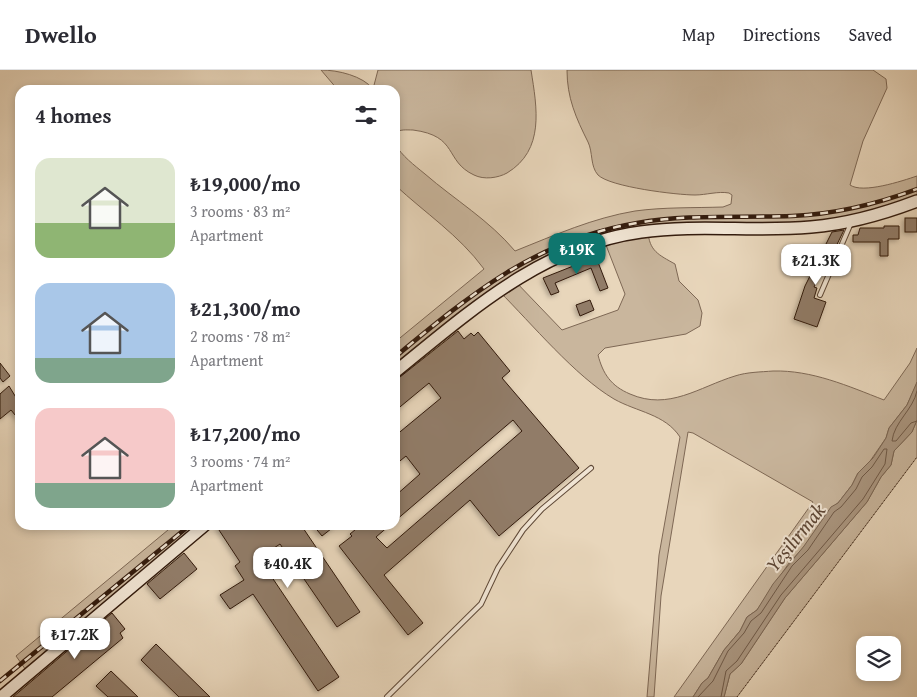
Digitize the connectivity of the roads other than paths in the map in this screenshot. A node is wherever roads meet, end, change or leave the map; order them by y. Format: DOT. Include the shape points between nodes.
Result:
graph roads {
  1 [pos="917,201"];
  2 [pos="853,220"];
  3 [pos="820,295"];
  4 [pos="400,368"];
  5 [pos="591,468"];
  6 [pos="199,530"];
  7 [pos="0,697"];
  8 [pos="387,697"];
  1 -- 2 [label="street"];
  2 -- 3 [label="lane"];
  2 -- 4 [label="street" via="812,227 662,230 616,237 585,246 556,257 514,280"];
  5 -- 8 [label="lane" via="542,509 523,530 498,568 481,604"];
  6 -- 7 [label="street"];
}
